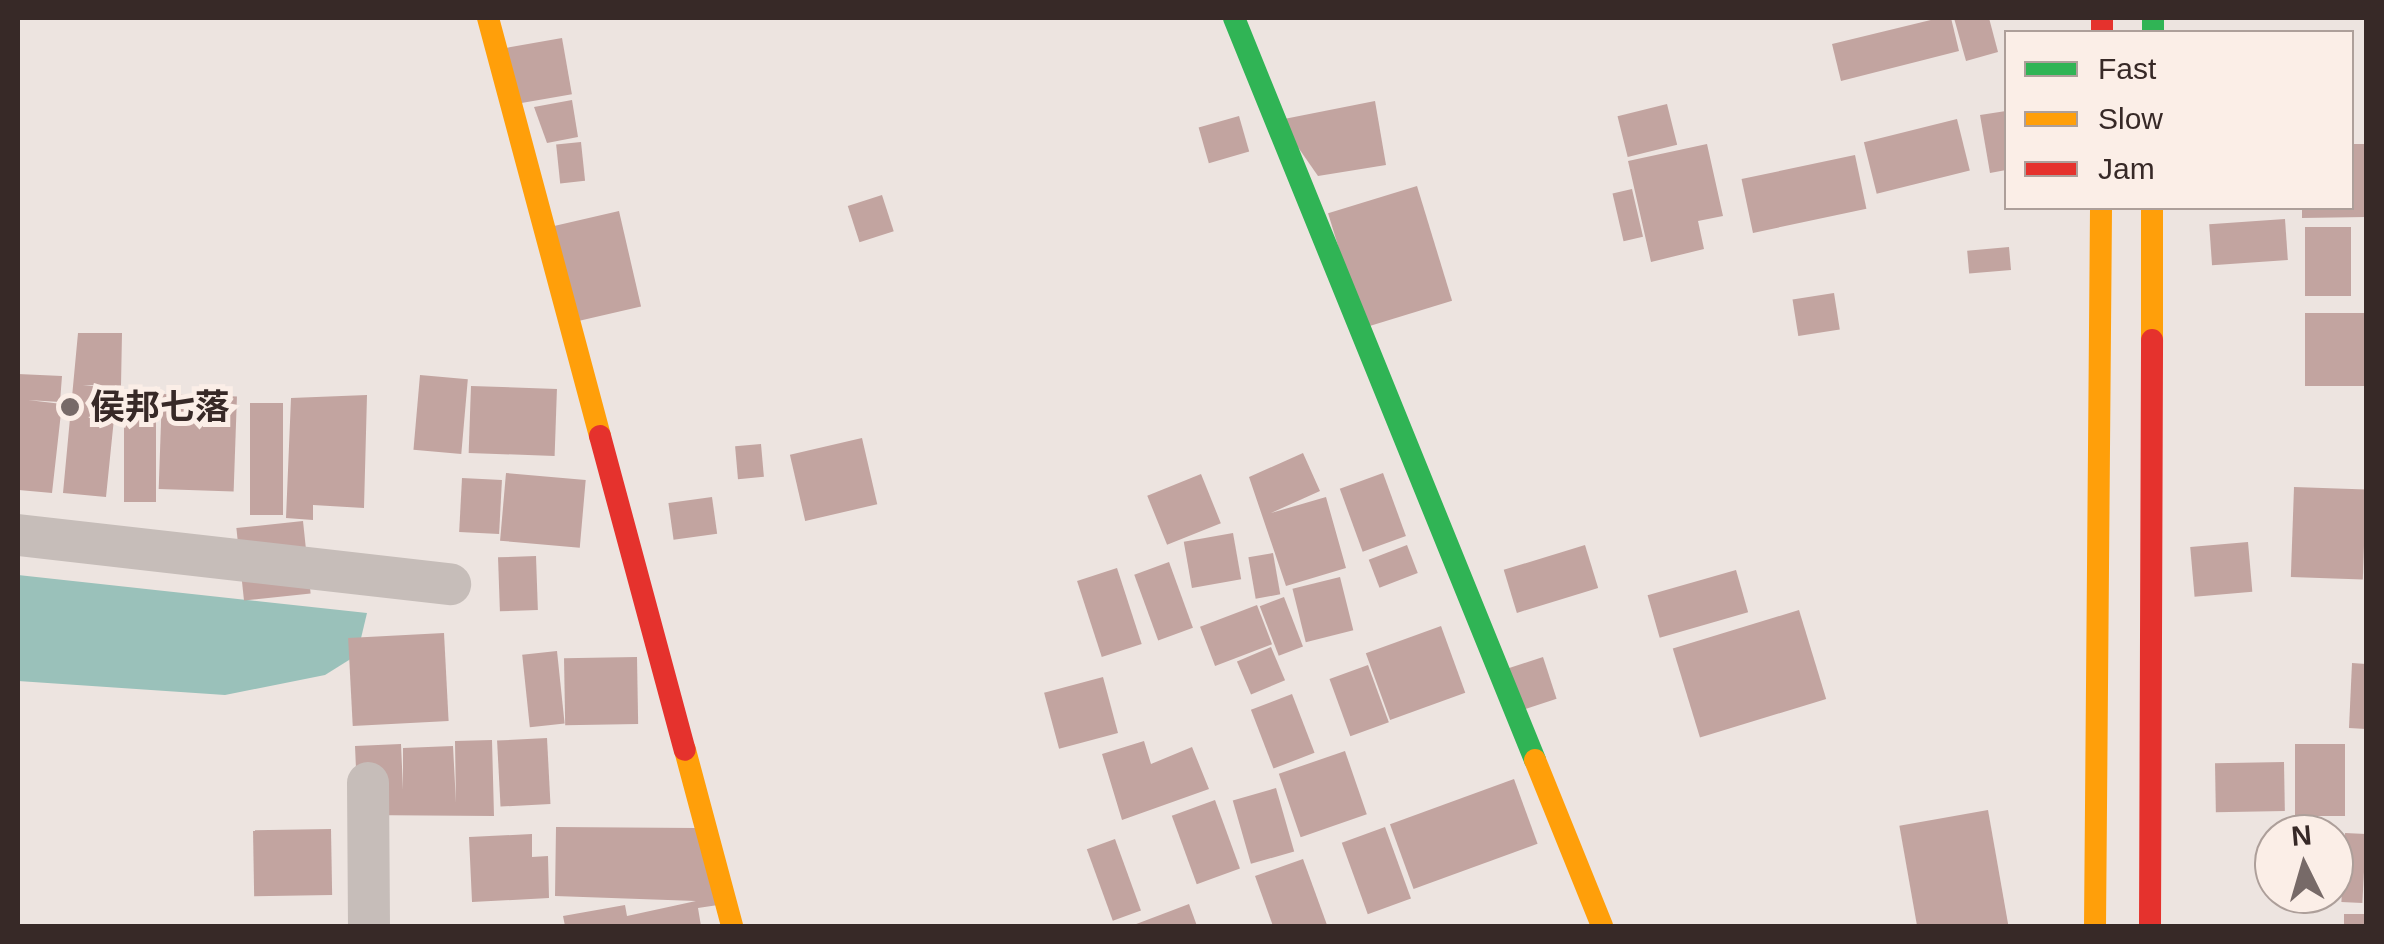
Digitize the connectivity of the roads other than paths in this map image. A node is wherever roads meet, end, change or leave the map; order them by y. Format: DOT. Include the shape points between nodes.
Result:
graph roads {
  1 [pos="488,18"];
  2 [pos="1234,18"];
  3 [pos="2100,210"];
  4 [pos="2152,210"];
  5 [pos="18,535"];
  6 [pos="450,584"];
  7 [pos="368,783"];
  8 [pos="369,926"];
  9 [pos="732,926"];
  10 [pos="1602,926"];
  11 [pos="2095,926"];
  12 [pos="2150,926"];
  1 -- 9 [label="street"];
  2 -- 10 [label="street"];
  3 -- 11 [label="street"];
  4 -- 12 [label="street"];
  5 -- 6 [label="street"];
  7 -- 8 [label="street"];
}
